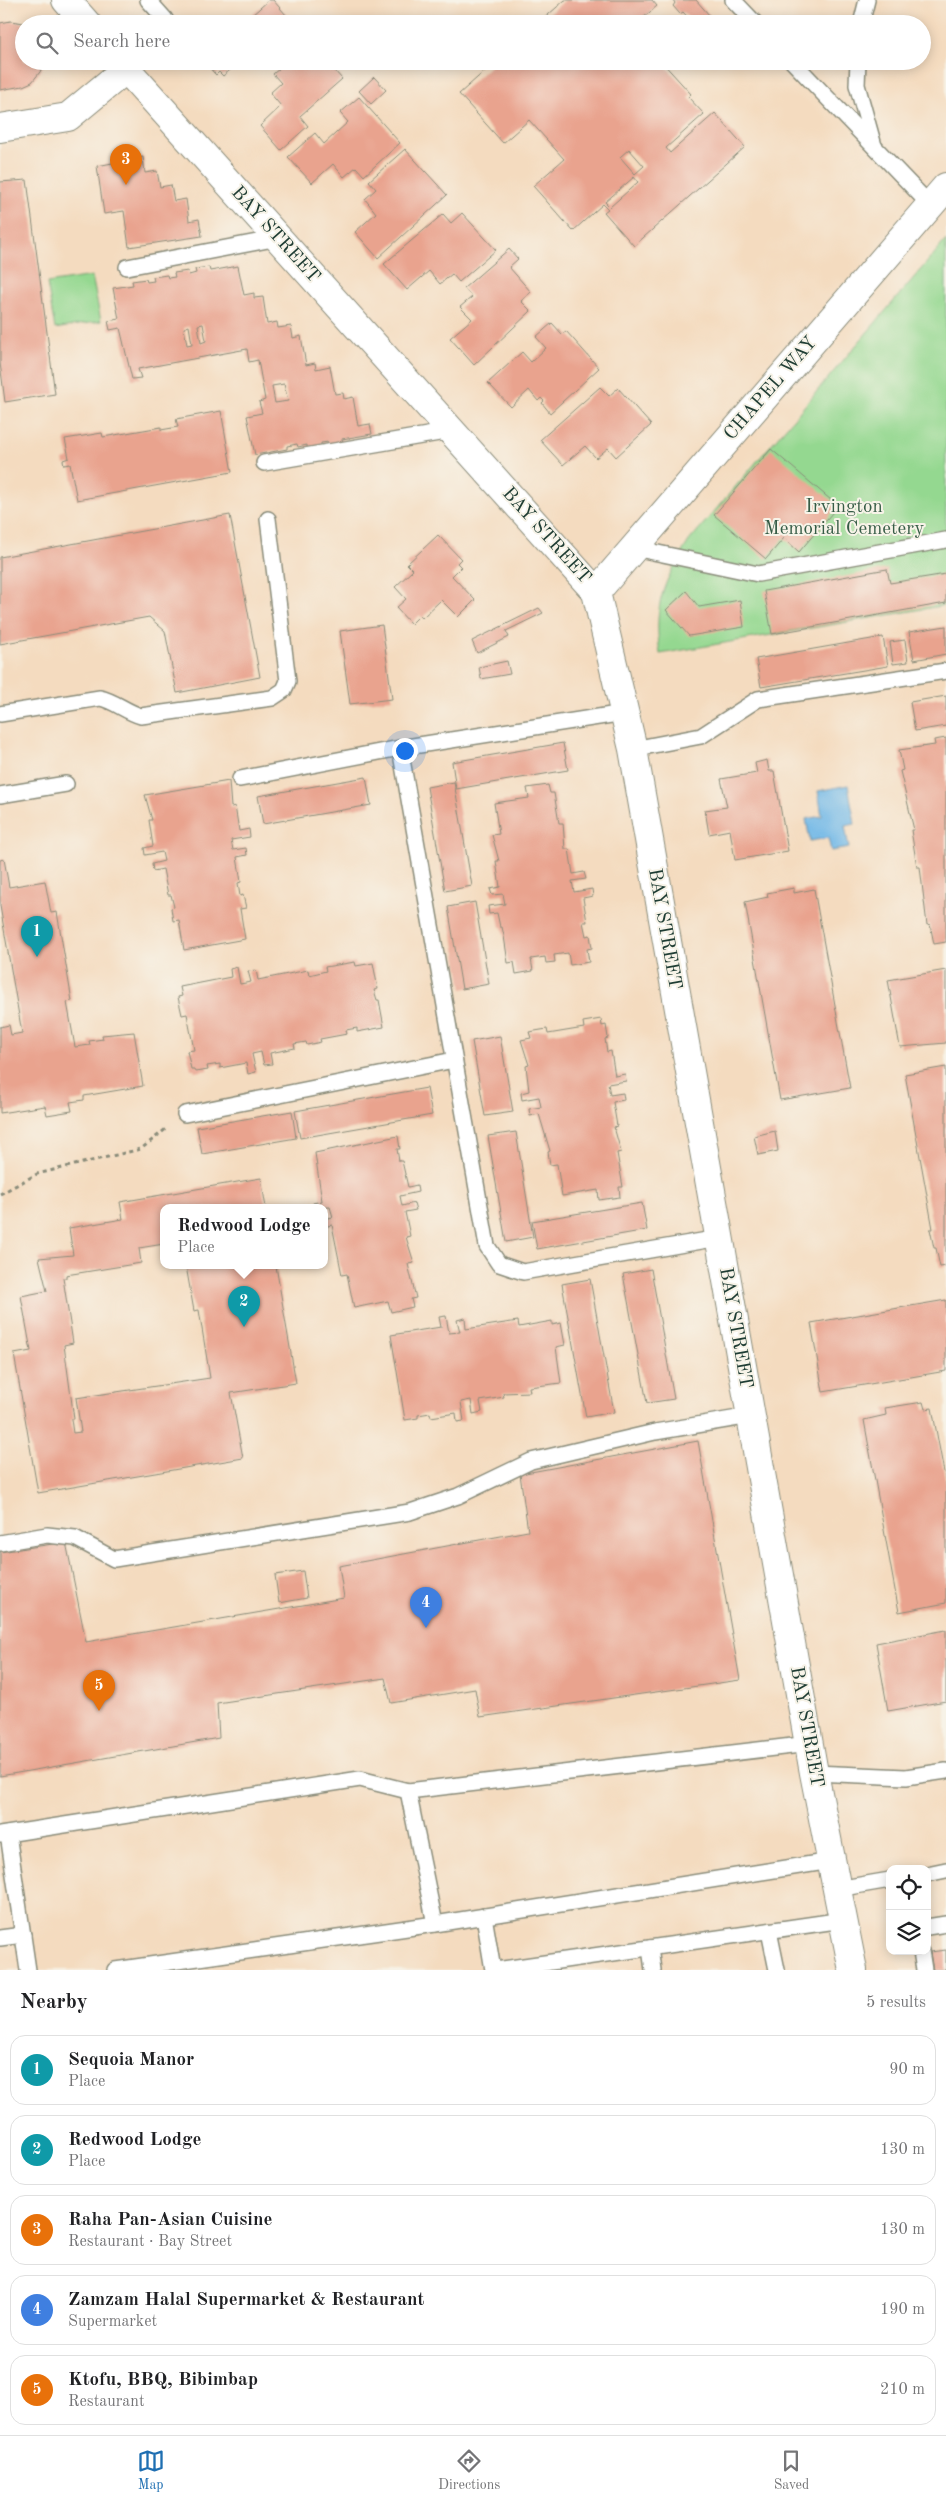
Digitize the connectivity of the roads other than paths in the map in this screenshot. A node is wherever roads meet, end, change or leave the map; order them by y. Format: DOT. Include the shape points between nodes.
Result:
graph roads {
  1 [pos="148,0"];
  2 [pos="733,0"];
  3 [pos="866,0"];
  4 [pos="158,15"];
  5 [pos="747,15"];
  6 [pos="863,15"];
  7 [pos="114,70"];
  8 [pos="127,70"];
  9 [pos="801,70"];
  10 [pos="858,70"];
  11 [pos="0,128"];
  12 [pos="875,147"];
  13 [pos="938,196"];
  14 [pos="278,238"];
  15 [pos="127,267"];
  16 [pos="451,430"];
  17 [pos="264,463"];
  18 [pos="268,519"];
  19 [pos="946,540"];
  20 [pos="634,548"];
  21 [pos="596,592"];
  22 [pos="946,671"];
  23 [pos="624,713"];
  24 [pos="0,714"];
  25 [pos="400,748"];
  26 [pos="633,749"];
  27 [pos="240,779"];
  28 [pos="66,784"];
  29 [pos="0,795"];
  30 [pos="454,1060"];
  31 [pos="185,1114"];
  32 [pos="719,1238"];
  33 [pos="750,1416"];
  34 [pos="0,1543"];
  35 [pos="809,1744"];
  36 [pos="946,1771"];
  37 [pos="814,1774"];
  38 [pos="408,1791"];
  39 [pos="4,1835"];
  40 [pos="832,1861"];
  41 [pos="946,1870"];
  42 [pos="931,1873"];
  43 [pos="886,1881"];
  44 [pos="837,1889"];
  45 [pos="484,1916"];
  46 [pos="843,1920"];
  47 [pos="435,1924"];
  48 [pos="946,1924"];
  49 [pos="931,1926"];
  50 [pos="769,1931"];
  51 [pos="23,1935"];
  52 [pos="0,1938"];
  53 [pos="650,1948"];
  54 [pos="922,1955"];
  55 [pos="572,1965"];
  56 [pos="28,1970"];
  57 [pos="116,1970"];
  58 [pos="494,1970"];
  59 [pos="653,1970"];
  60 [pos="777,1970"];
  61 [pos="853,1970"];
  62 [pos="924,1970"];
  1 -- 4 [label="lane"];
  2 -- 5 [label="lane"];
  3 -- 6 [label="lane"];
  7 -- 11 [label="street" via="68,117"];
  8 -- 14 [label="street, BAY STREET"];
  9 -- 12 [label="lane"];
  10 -- 12 [label="lane" via="857,85"];
  12 -- 13 [label="lane"];
  13 -- 20 [label="street, CHAPEL WAY"];
  14 -- 15 [label="lane"];
  14 -- 16 [label="street, BAY STREET"];
  16 -- 17 [label="lane"];
  16 -- 21 [label="street, BAY STREET"];
  18 -- 24 [label="lane" via="288,681 284,690 272,698 140,716 100,698"];
  19 -- 20 [label="lane" via="758,574"];
  20 -- 21 [label="street, CHAPEL WAY"];
  21 -- 23 [label="street, BAY STREET"];
  22 -- 26 [label="lane" via="758,699 701,736"];
  23 -- 25 [label="lane"];
  23 -- 26 [label="street, BAY STREET"];
  25 -- 27 [label="lane"];
  25 -- 30 [label="lane"];
  26 -- 32 [label="street, BAY STREET"];
  28 -- 29 [label="lane"];
  30 -- 31 [label="lane"];
  30 -- 32 [label="lane" via="487,1246 499,1264 523,1272"];
  32 -- 33 [label="street, BAY STREET"];
  33 -- 34 [label="lane" via="654,1432 531,1461 458,1496 401,1513 114,1559 75,1538 47,1535"];
  33 -- 35 [label="street, BAY STREET"];
  35 -- 37 [label="street, BAY STREET"];
  35 -- 38 [label="lane"];
  36 -- 37 [label="lane" via="906,1777"];
  37 -- 40 [label="street, BAY STREET"];
  38 -- 39 [label="lane" via="360,1779"];
  38 -- 47 [label="lane"];
  39 -- 51 [label="lane"];
  40 -- 44 [label="street, BAY STREET"];
  40 -- 45 [label="lane"];
  41 -- 42 [label="lane"];
  43 -- 44 [label="lane"];
  44 -- 46 [label="street, BAY STREET"];
  45 -- 47 [label="lane"];
  45 -- 58 [label="lane"];
  46 -- 50 [label="lane"];
  46 -- 61 [label="street, BAY STREET"];
  47 -- 57 [label="lane"];
  48 -- 49 [label="lane"];
  50 -- 53 [label="lane"];
  50 -- 60 [label="lane"];
  51 -- 52 [label="lane"];
  51 -- 56 [label="lane"];
  53 -- 55 [label="lane"];
  53 -- 59 [label="lane"];
  54 -- 62 [label="lane"];
  55 -- 58 [label="lane"];
}
